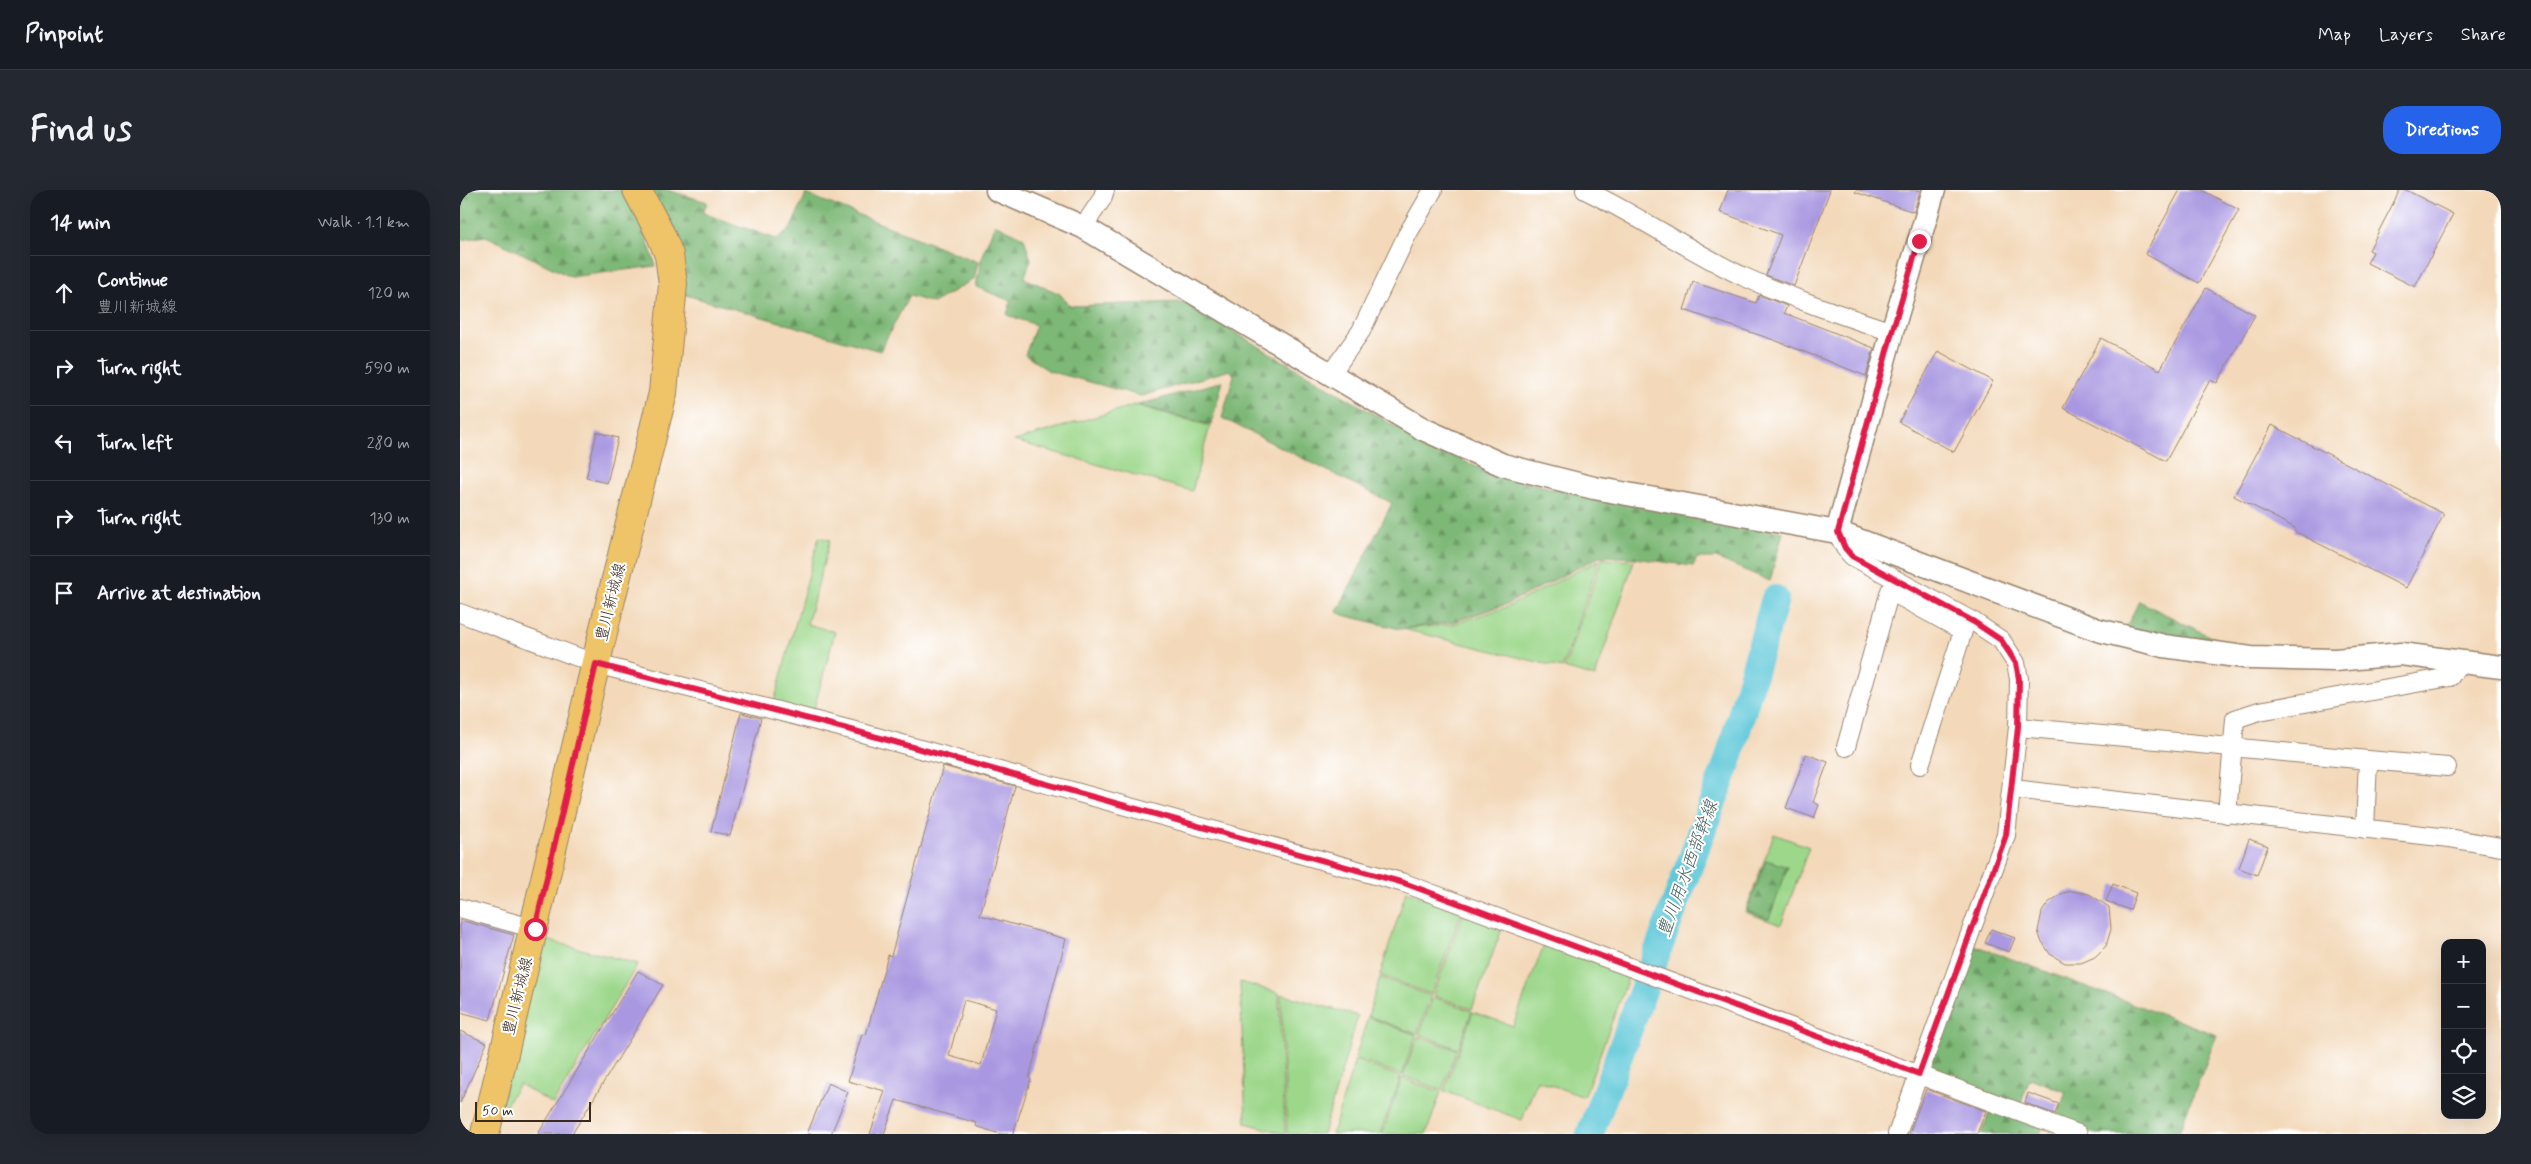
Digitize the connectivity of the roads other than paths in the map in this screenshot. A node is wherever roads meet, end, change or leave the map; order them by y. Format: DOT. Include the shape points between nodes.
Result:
graph roads {
  1 [pos="636,190"];
  2 [pos="997,190"];
  3 [pos="1105,190"];
  4 [pos="1433,190"];
  5 [pos="1585,190"];
  6 [pos="1934,190"];
  7 [pos="1083,227"];
  8 [pos="1892,332"];
  9 [pos="1330,375"];
  10 [pos="1838,532"];
  11 [pos="460,613"];
  12 [pos="2460,661"];
  13 [pos="596,664"];
  14 [pos="2501,667"];
  15 [pos="2018,727"];
  16 [pos="2231,745"];
  17 [pos="1846,747"];
  18 [pos="2368,760"];
  19 [pos="1920,765"];
  20 [pos="2447,767"];
  21 [pos="2012,788"];
  22 [pos="2227,814"];
  23 [pos="2365,829"];
  24 [pos="2501,846"];
  25 [pos="460,908"];
  26 [pos="535,929"];
  27 [pos="1919,1074"];
  28 [pos="485,1134"];
  29 [pos="1897,1134"];
  30 [pos="2078,1134"];
  1 -- 13 [label="main road, 豊川新城線" via="669,255 672,306 663,393"];
  2 -- 7 [label="street"];
  3 -- 7 [label="street"];
  4 -- 9 [label="street" via="1407,235 1361,331"];
  5 -- 8 [label="street" via="1688,248 1796,300"];
  6 -- 8 [label="street"];
  7 -- 9 [label="street"];
  8 -- 10 [label="street"];
  9 -- 10 [label="street" via="1423,429 1503,465 1594,488"];
  10 -- 12 [label="street" via="2098,630 2164,646 2252,658 2335,660 2401,654"];
  10 -- 15 [label="street" via="1852,556 2001,640 2016,663"];
  11 -- 13 [label="street"];
  12 -- 14 [label="street"];
  12 -- 16 [label="street" via="2450,677 2259,711 2235,719"];
  13 -- 26 [label="main road, 豊川新城線"];
  13 -- 27 [label="street" via="855,731 1404,883"];
  15 -- 16 [label="street"];
  15 -- 21 [label="street"];
  16 -- 18 [label="street"];
  16 -- 22 [label="street"];
  17 -- 19 [label="street" via="1890,591 1963,631"];
  18 -- 20 [label="street"];
  18 -- 23 [label="street"];
  21 -- 22 [label="street"];
  21 -- 27 [label="street" via="2004,841"];
  22 -- 23 [label="street"];
  23 -- 24 [label="street"];
  25 -- 26 [label="street"];
  26 -- 28 [label="main road, 豊川新城線"];
  27 -- 29 [label="street"];
  27 -- 30 [label="street"];
}
